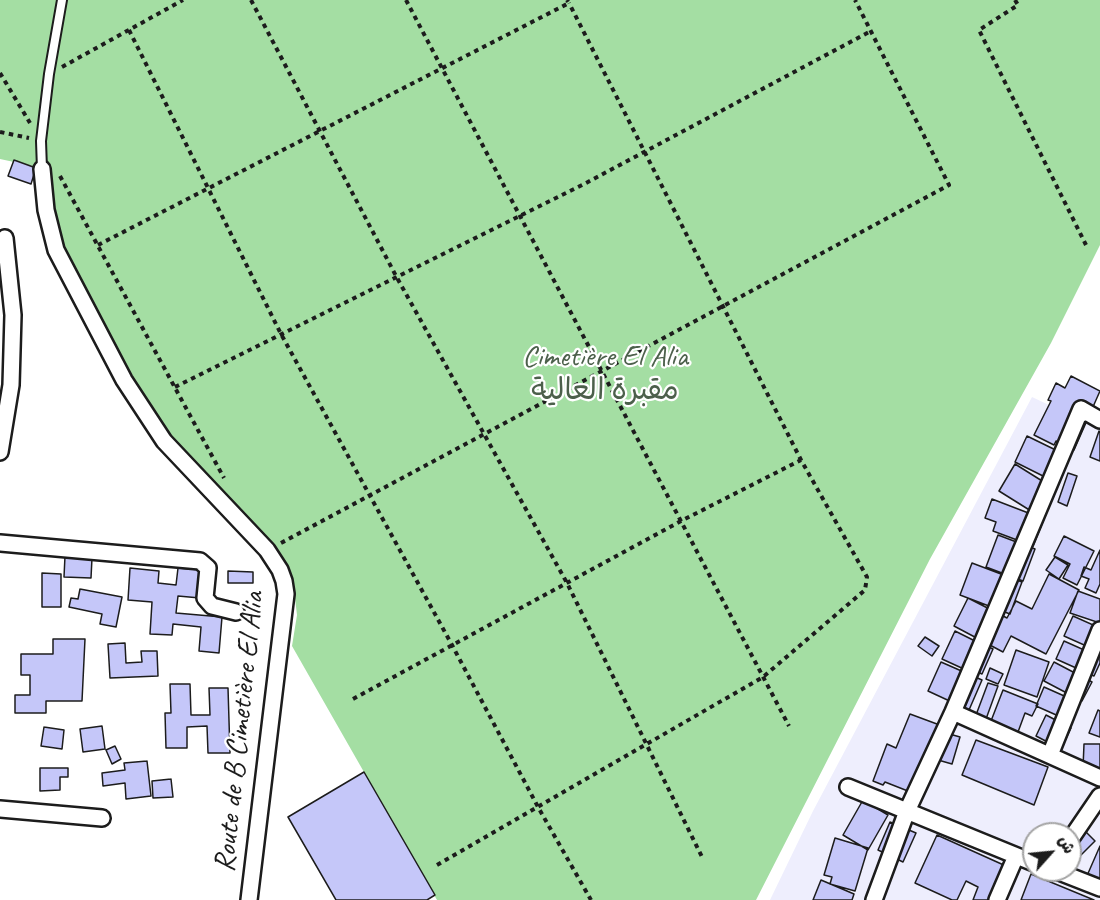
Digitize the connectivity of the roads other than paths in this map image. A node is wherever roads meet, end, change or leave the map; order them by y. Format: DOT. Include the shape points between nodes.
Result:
graph roads {
  1 [pos="62,0"];
  2 [pos="42,169"];
  3 [pos="5,238"];
  4 [pos="1100,420"];
  5 [pos="0,452"];
  6 [pos="0,543"];
  7 [pos="236,612"];
  8 [pos="1100,630"];
  9 [pos="953,712"];
  10 [pos="1050,756"];
  11 [pos="1100,778"];
  12 [pos="848,786"];
  13 [pos="1100,796"];
  14 [pos="0,810"];
  15 [pos="907,812"];
  16 [pos="102,818"];
  17 [pos="1082,822"];
  18 [pos="1016,856"];
  19 [pos="1022,858"];
  20 [pos="1082,881"];
  21 [pos="1100,888"];
  22 [pos="249,900"];
  23 [pos="874,900"];
  24 [pos="997,900"];
  1 -- 2 [label="lane, Route de B Cimetière El Alia" via="48,74"];
  2 -- 22 [label="street, Route de B Cimetière El Alia" via="46,210 56,250 124,380 164,441 267,550 280,570 286,594"];
  3 -- 5 [label="street" via="13,315 11,386"];
  4 -- 9 [label="street" via="1082,412"];
  6 -- 7 [label="street" via="200,561 208,568 205,598 212,606"];
  8 -- 10 [label="street"];
  9 -- 10 [label="street"];
  9 -- 15 [label="street"];
  10 -- 11 [label="street"];
  12 -- 15 [label="street"];
  13 -- 17 [label="street"];
  14 -- 16 [label="street"];
  15 -- 18 [label="street"];
  15 -- 23 [label="street"];
  18 -- 19 [label="street"];
  18 -- 24 [label="street"];
  20 -- 21 [label="street"];
}
